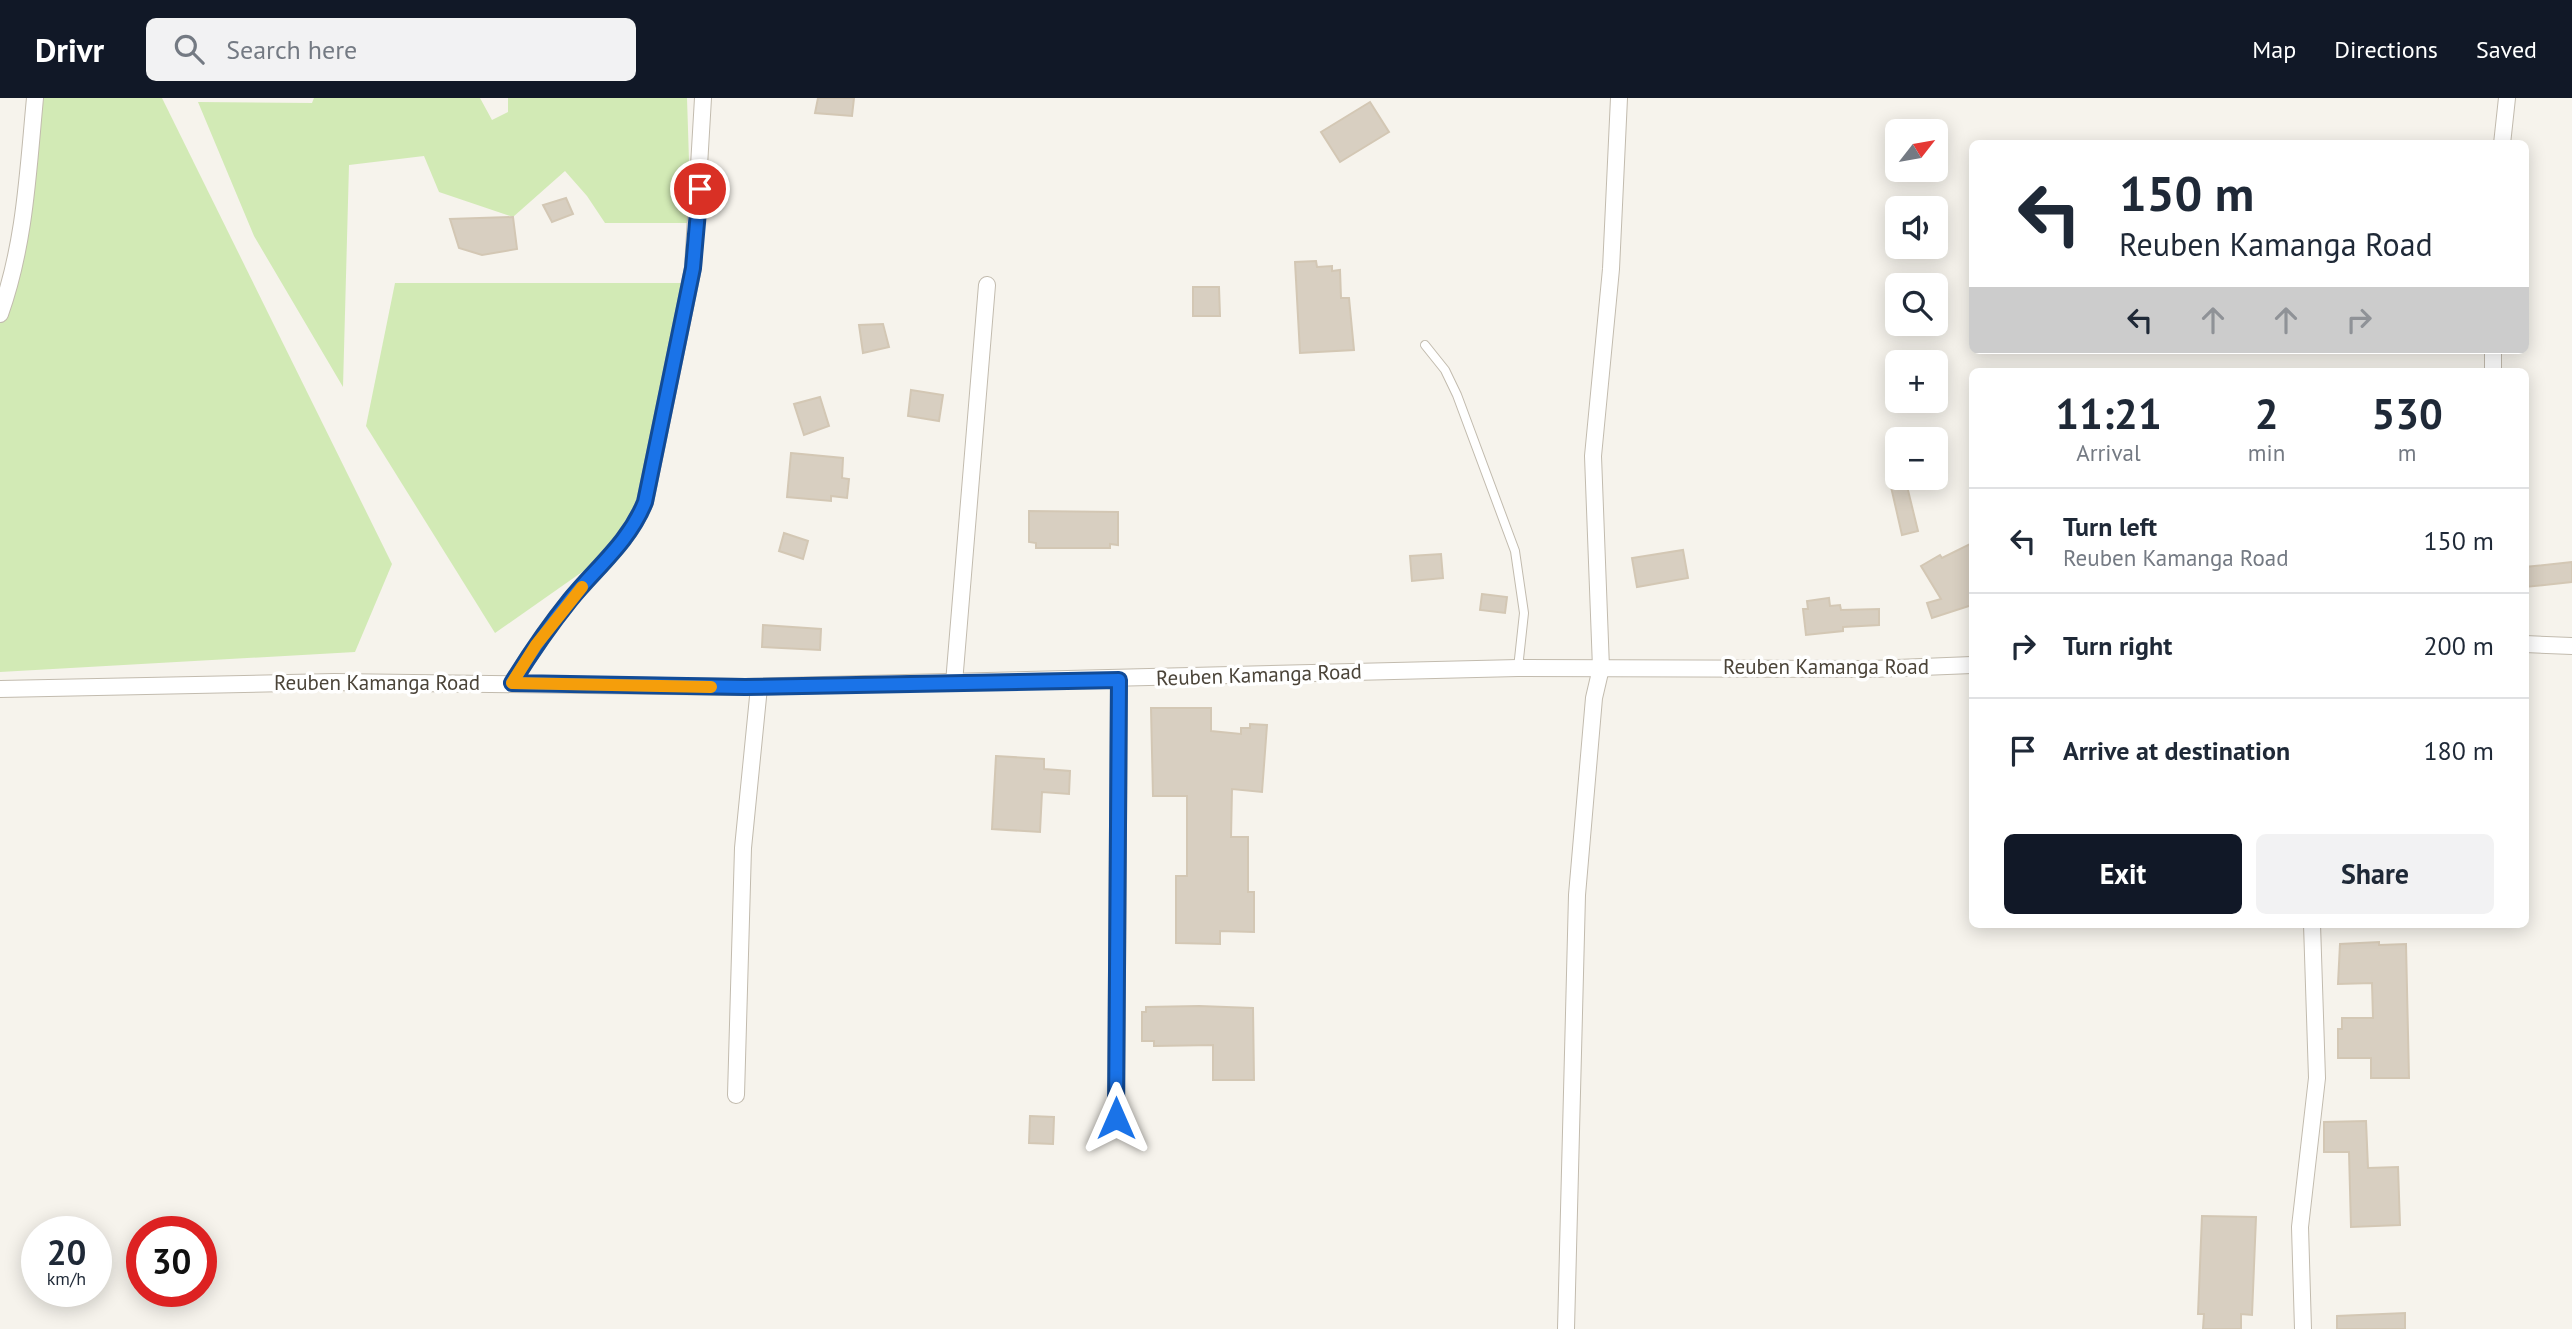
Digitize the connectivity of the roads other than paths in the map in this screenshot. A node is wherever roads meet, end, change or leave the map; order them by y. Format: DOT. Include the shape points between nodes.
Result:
graph roads {
  1 [pos="35,98"];
  2 [pos="703,98"];
  3 [pos="1619,98"];
  4 [pos="2507,98"];
  5 [pos="2502,140"];
  6 [pos="987,285"];
  7 [pos="0,314"];
  8 [pos="1425,345"];
  9 [pos="2529,643"];
  10 [pos="2572,646"];
  11 [pos="1969,665"];
  12 [pos="1518,668"];
  13 [pos="1601,668"];
  14 [pos="1119,680"];
  15 [pos="512,683"];
  16 [pos="954,683"];
  17 [pos="759,687"];
  18 [pos="0,689"];
  19 [pos="2312,928"];
  20 [pos="736,1095"];
  21 [pos="1116,1118"];
  22 [pos="1566,1329"];
  23 [pos="2303,1329"];
  1 -- 7 [label="street" via="21,236"];
  2 -- 15 [label="street" via="693,268 645,502 636,524 571,598"];
  3 -- 13 [label="street" via="1611,270 1593,456"];
  4 -- 5 [label="street"];
  6 -- 16 [label="street"];
  8 -- 12 [label="lane" via="1457,395 1514,551 1524,613"];
  9 -- 10 [label="street"];
  11 -- 13 [label="street, Reuben Kamanga Road"];
  12 -- 13 [label="street, Reuben Kamanga Road"];
  12 -- 14 [label="street, Reuben Kamanga Road"];
  13 -- 22 [label="street" via="1594,698 1577,895"];
  14 -- 16 [label="street, Reuben Kamanga Road"];
  14 -- 21 [label="street"];
  15 -- 17 [label="street, Reuben Kamanga Road"];
  15 -- 18 [label="street, Reuben Kamanga Road"];
  16 -- 17 [label="street, Reuben Kamanga Road"];
  17 -- 20 [label="street" via="743,848"];
  19 -- 23 [label="street" via="2317,1078 2300,1227"];
}
